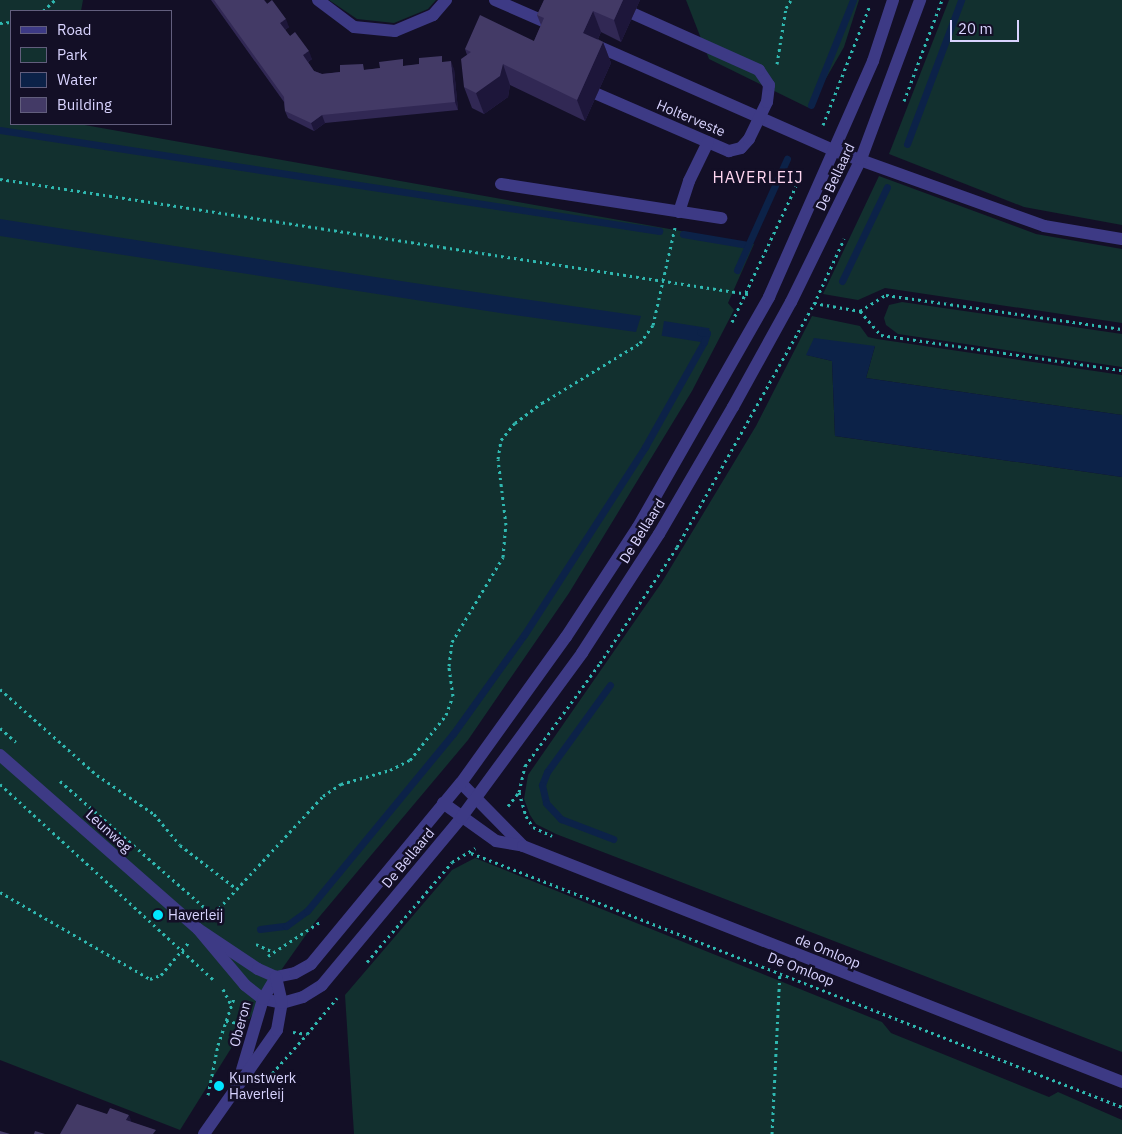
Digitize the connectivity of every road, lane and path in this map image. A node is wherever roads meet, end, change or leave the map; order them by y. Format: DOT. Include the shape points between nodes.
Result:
graph roads {
  1 [pos="55,0"];
  2 [pos="318,0"];
  3 [pos="446,0"];
  4 [pos="495,0"];
  5 [pos="791,0"];
  6 [pos="872,0"];
  7 [pos="893,0"];
  8 [pos="920,0"];
  9 [pos="44,10"];
  10 [pos="634,14"];
  11 [pos="550,24"];
  12 [pos="595,44"];
  13 [pos="769,85"];
  14 [pos="597,94"];
  15 [pos="760,117"];
  16 [pos="708,142"];
  17 [pos="816,142"];
  18 [pos="835,151"];
  19 [pos="861,159"];
  20 [pos="800,178"];
  21 [pos="0,179"];
  22 [pos="501,184"];
  23 [pos="679,212"];
  24 [pos="721,218"];
  25 [pos="1122,239"];
  26 [pos="663,281"];
  27 [pos="746,293"];
  28 [pos="769,297"];
  29 [pos="792,302"];
  30 [pos="860,311"];
  31 [pos="729,327"];
  32 [pos="1122,329"];
  33 [pos="1122,370"];
  34 [pos="0,688"];
  35 [pos="0,728"];
  36 [pos="22,748"];
  37 [pos="0,755"];
  38 [pos="59,780"];
  39 [pos="460,783"];
  40 [pos="0,784"];
  41 [pos="519,792"];
  42 [pos="476,798"];
  43 [pos="443,803"];
  44 [pos="461,818"];
  45 [pos="555,837"];
  46 [pos="523,846"];
  47 [pos="471,853"];
  48 [pos="237,889"];
  49 [pos="0,892"];
  50 [pos="327,914"];
  51 [pos="213,915"];
  52 [pos="220,920"];
  53 [pos="198,929"];
  54 [pos="251,941"];
  55 [pos="183,949"];
  56 [pos="780,973"];
  57 [pos="276,977"];
  58 [pos="262,999"];
  59 [pos="282,1003"];
  60 [pos="238,1082"];
  61 [pos="1122,1082"];
  62 [pos="1122,1108"];
  63 [pos="206,1131"];
  64 [pos="772,1134"];
  1 -- 9 [label="path"];
  2 -- 3 [label="street" via="354,27 395,31 433,15"];
  4 -- 11 [label="street"];
  5 -- 13 [label="path" via="786,8 780,56"];
  6 -- 17 [label="path"];
  7 -- 18 [label="street, De Bellaard" via="873,61"];
  8 -- 19 [label="street, De Bellaard"];
  10 -- 13 [label="street" via="759,70"];
  12 -- 15 [label="street, Holterveste"];
  13 -- 15 [label="street, Holterveste" via="767,102"];
  14 -- 16 [label="street, Holterveste"];
  15 -- 16 [label="street, Holterveste" via="741,148 729,150"];
  15 -- 17 [label="street, Holterveste"];
  16 -- 23 [label="street" via="689,181"];
  17 -- 18 [label="street, Holterveste"];
  18 -- 19 [label="street, Holterveste"];
  18 -- 28 [label="street, De Bellaard"];
  19 -- 25 [label="street, Holterveste" via="1044,226"];
  19 -- 29 [label="street, De Bellaard"];
  20 -- 27 [label="path"];
  21 -- 26 [label="path"];
  22 -- 23 [label="street"];
  23 -- 24 [label="street"];
  23 -- 26 [label="path"];
  26 -- 27 [label="path"];
  26 -- 48 [label="path" via="652,325 640,343 542,403 515,423 501,440 498,459 506,525 504,557 452,642 449,666 453,696 446,715 410,760 390,770 341,784 323,796"];
  27 -- 28 [label="path"];
  27 -- 31 [label="path"];
  28 -- 39 [label="street, De Bellaard" via="638,527 566,637"];
  29 -- 30 [label="path"];
  29 -- 42 [label="street, De Bellaard" via="659,534 582,653"];
  30 -- 32 [label="path" via="886,295"];
  30 -- 33 [label="path" via="881,335"];
  34 -- 48 [label="path" via="97,775 154,814 180,845"];
  35 -- 36 [label="path"];
  37 -- 53 [label="street, Leunweg"];
  38 -- 51 [label="path"];
  39 -- 42 [label="street, de Omloop"];
  39 -- 43 [label="street, De Bellaard"];
  40 -- 55 [label="path"];
  41 -- 45 [label="path" via="533,827"];
  42 -- 44 [label="street, De Bellaard"];
  42 -- 46 [label="street, de Omloop"];
  43 -- 44 [label="street, de Omloop"];
  43 -- 57 [label="street, De Bellaard" via="311,964 295,973"];
  44 -- 46 [label="street, de Omloop" via="496,841"];
  44 -- 59 [label="street, De Bellaard" via="322,985 303,997"];
  46 -- 61 [label="street, de Omloop"];
  47 -- 56 [label="path, De Omloop"];
  48 -- 51 [label="path"];
  49 -- 55 [label="path" via="150,979 161,975"];
  50 -- 54 [label="path" via="310,931 271,951"];
  51 -- 52 [label="path"];
  51 -- 53 [label="path"];
  53 -- 55 [label="path"];
  53 -- 57 [label="street, Leunweg" via="258,969"];
  53 -- 58 [label="street, Leunweg" via="245,985"];
  55 -- 63 [label="path" via="223,988 230,1004 218,1044 207,1102"];
  56 -- 62 [label="path, De Omloop"];
  56 -- 64 [label="path"];
  57 -- 58 [label="street, Oberon"];
  57 -- 59 [label="street, Oberon"];
  58 -- 59 [label="street, Leunweg"];
  58 -- 60 [label="street, Oberon"];
  59 -- 60 [label="street, Oberon" via="277,1030"];
  60 -- 63 [label="street, Oberon"];
}
